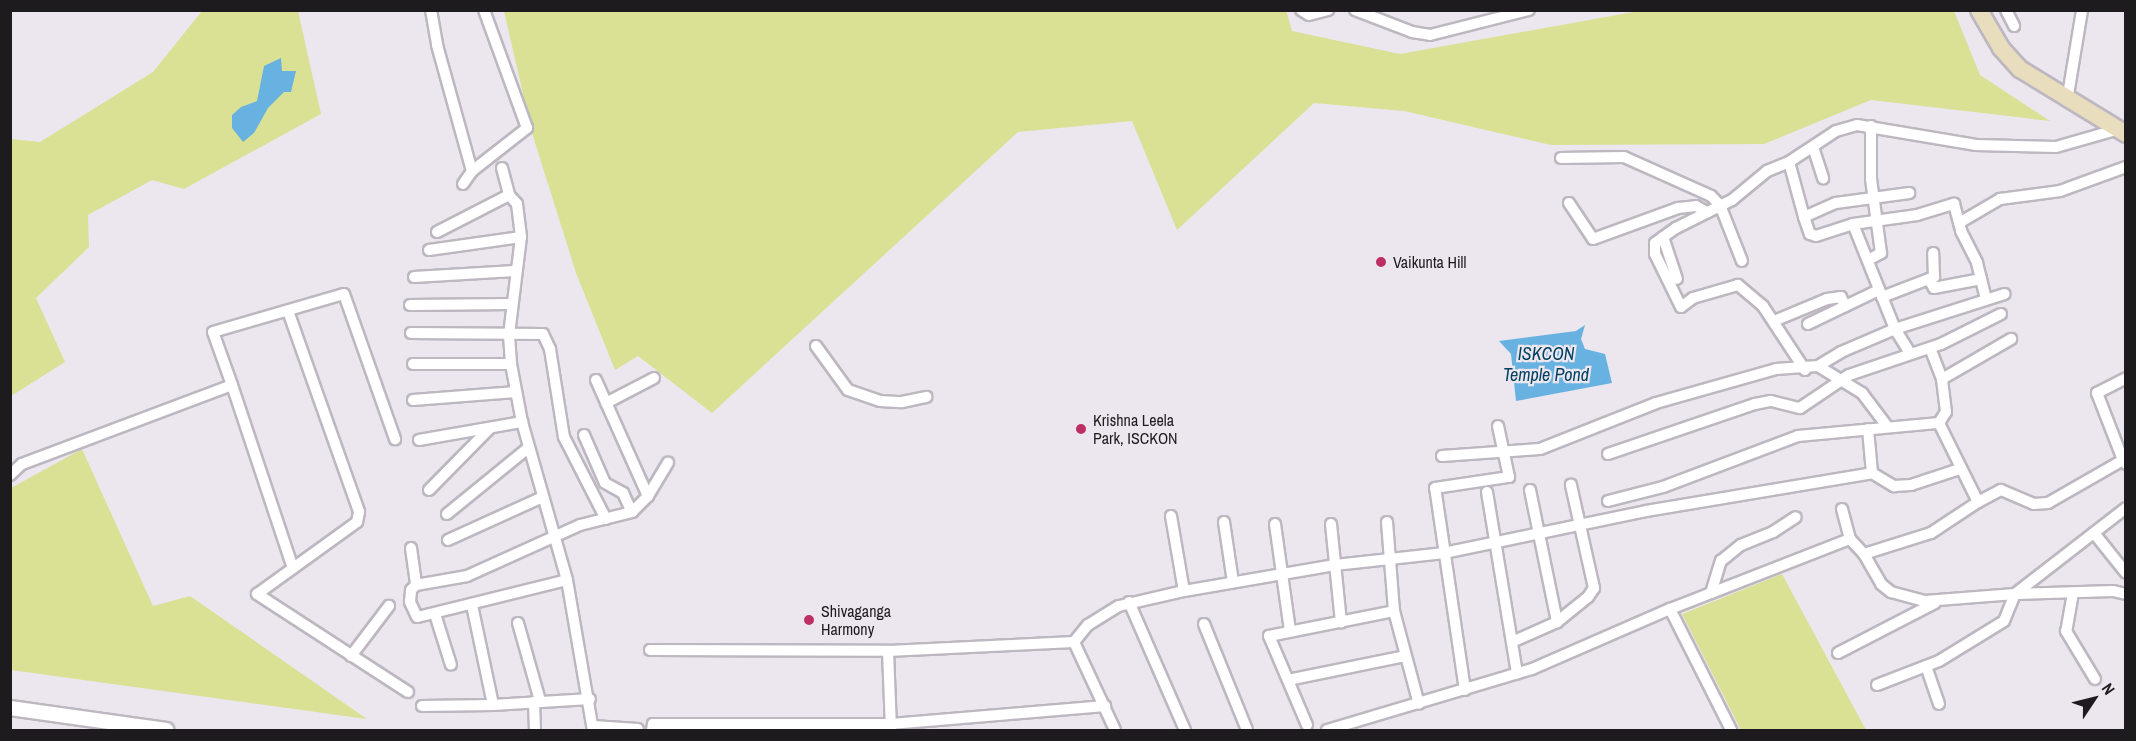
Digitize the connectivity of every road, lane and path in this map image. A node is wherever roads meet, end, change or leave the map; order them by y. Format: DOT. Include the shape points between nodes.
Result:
graph roads {
  1 [pos="431,10"];
  2 [pos="484,10"];
  3 [pos="1302,10"];
  4 [pos="1328,10"];
  5 [pos="1355,10"];
  6 [pos="1529,10"];
  7 [pos="1979,10"];
  8 [pos="2006,10"];
  9 [pos="2080,13"];
  10 [pos="2014,26"];
  11 [pos="2067,102"];
  12 [pos="1871,126"];
  13 [pos="2122,132"];
  14 [pos="1814,147"];
  15 [pos="1561,158"];
  16 [pos="1789,162"];
  17 [pos="2126,167"];
  18 [pos="502,168"];
  19 [pos="472,171"];
  20 [pos="1823,178"];
  21 [pos="463,184"];
  22 [pos="1910,193"];
  23 [pos="509,195"];
  24 [pos="1875,200"];
  25 [pos="1569,203"];
  26 [pos="1720,205"];
  27 [pos="1707,212"];
  28 [pos="1804,217"];
  29 [pos="1876,222"];
  30 [pos="1959,223"];
  31 [pos="1853,224"];
  32 [pos="437,232"];
  33 [pos="521,237"];
  34 [pos="1663,237"];
  35 [pos="429,250"];
  36 [pos="1933,253"];
  37 [pos="1868,260"];
  38 [pos="1742,261"];
  39 [pos="515,271"];
  40 [pos="414,277"];
  41 [pos="1677,279"];
  42 [pos="1929,279"];
  43 [pos="1981,279"];
  44 [pos="1880,293"];
  45 [pos="2005,294"];
  46 [pos="1986,299"];
  47 [pos="512,304"];
  48 [pos="410,305"];
  49 [pos="1845,306"];
  50 [pos="288,310"];
  51 [pos="2001,314"];
  52 [pos="1774,321"];
  53 [pos="1808,324"];
  54 [pos="1895,329"];
  55 [pos="411,333"];
  56 [pos="509,335"];
  57 [pos="2011,339"];
  58 [pos="816,346"];
  59 [pos="1930,348"];
  60 [pos="1910,353"];
  61 [pos="413,364"];
  62 [pos="511,364"];
  63 [pos="1818,366"];
  64 [pos="1805,370"];
  65 [pos="654,378"];
  66 [pos="2126,378"];
  67 [pos="1942,379"];
  68 [pos="596,380"];
  69 [pos="1839,380"];
  70 [pos="232,385"];
  71 [pos="516,392"];
  72 [pos="926,397"];
  73 [pos="413,400"];
  74 [pos="606,403"];
  75 [pos="522,422"];
  76 [pos="1940,423"];
  77 [pos="1498,426"];
  78 [pos="1887,426"];
  79 [pos="489,429"];
  80 [pos="1868,429"];
  81 [pos="584,435"];
  82 [pos="395,438"];
  83 [pos="419,440"];
  84 [pos="528,448"];
  85 [pos="1504,454"];
  86 [pos="1608,454"];
  87 [pos="1442,456"];
  88 [pos="2124,462"];
  89 [pos="10,463"];
  90 [pos="668,463"];
  91 [pos="22,464"];
  92 [pos="1960,469"];
  93 [pos="1872,473"];
  94 [pos="10,476"];
  95 [pos="1571,485"];
  96 [pos="429,490"];
  97 [pos="1530,490"];
  98 [pos="1488,492"];
  99 [pos="648,496"];
  100 [pos="543,497"];
  101 [pos="1608,501"];
  102 [pos="1978,502"];
  103 [pos="2126,508"];
  104 [pos="1842,509"];
  105 [pos="632,512"];
  106 [pos="447,514"];
  107 [pos="1171,516"];
  108 [pos="1796,517"];
  109 [pos="606,519"];
  110 [pos="1224,522"];
  111 [pos="1387,522"];
  112 [pos="1275,524"];
  113 [pos="1331,524"];
  114 [pos="1583,525"];
  115 [pos="2094,533"];
  116 [pos="1542,535"];
  117 [pos="556,538"];
  118 [pos="1850,539"];
  119 [pos="447,540"];
  120 [pos="1496,543"];
  121 [pos="411,548"];
  122 [pos="1444,553"];
  123 [pos="1864,554"];
  124 [pos="1390,559"];
  125 [pos="1335,565"];
  126 [pos="293,568"];
  127 [pos="2126,573"];
  128 [pos="1280,574"];
  129 [pos="567,580"];
  130 [pos="1233,582"];
  131 [pos="416,585"];
  132 [pos="1184,591"];
  133 [pos="1711,593"];
  134 [pos="2073,593"];
  135 [pos="2015,594"];
  136 [pos="2126,594"];
  137 [pos="1940,600"];
  138 [pos="1129,602"];
  139 [pos="472,605"];
  140 [pos="389,606"];
  141 [pos="1670,609"];
  142 [pos="1394,611"];
  143 [pos="435,614"];
  144 [pos="1341,621"];
  145 [pos="1557,622"];
  146 [pos="518,623"];
  147 [pos="1204,624"];
  148 [pos="1290,631"];
  149 [pos="1074,642"];
  150 [pos="1512,642"];
  151 [pos="650,650"];
  152 [pos="888,651"];
  153 [pos="1838,653"];
  154 [pos="351,656"];
  155 [pos="1405,656"];
  156 [pos="451,665"];
  157 [pos="1926,666"];
  158 [pos="1518,674"];
  159 [pos="2095,679"];
  160 [pos="1288,680"];
  161 [pos="1877,685"];
  162 [pos="1465,690"];
  163 [pos="408,692"];
  164 [pos="590,699"];
  165 [pos="537,701"];
  166 [pos="1419,704"];
  167 [pos="1940,704"];
  168 [pos="493,705"];
  169 [pos="422,706"];
  170 [pos="1105,706"];
  171 [pos="10,708"];
  172 [pos="1307,725"];
  173 [pos="126,727"];
  174 [pos="825,727"];
  175 [pos="891,727"];
  176 [pos="1354,727"];
  177 [pos="593,728"];
  178 [pos="639,729"];
  179 [pos="166,730"];
  180 [pos="535,730"];
  181 [pos="652,730"];
  182 [pos="1115,730"];
  183 [pos="1185,730"];
  184 [pos="1248,730"];
  185 [pos="1327,730"];
  186 [pos="1731,730"];
  1 -- 19 [label="street"];
  2 -- 19 [label="street" via="527,128"];
  3 -- 4 [label="street" via="1309,15"];
  5 -- 6 [label="street" via="1430,35"];
  7 -- 11 [label="main road" via="2001,48 2020,69"];
  8 -- 10 [label="street"];
  9 -- 11 [label="street"];
  11 -- 13 [label="main road"];
  12 -- 13 [label="street" via="1976,145 2056,147"];
  12 -- 14 [label="street" via="1836,131"];
  12 -- 24 [label="street"];
  14 -- 16 [label="street"];
  14 -- 20 [label="street"];
  15 -- 26 [label="street" via="1624,157 1711,196"];
  16 -- 26 [label="street" via="1767,171"];
  16 -- 28 [label="street"];
  17 -- 30 [label="street" via="2060,191 2000,199"];
  18 -- 23 [label="street"];
  19 -- 21 [label="street"];
  22 -- 24 [label="street"];
  23 -- 32 [label="street"];
  23 -- 33 [label="street" via="517,204"];
  24 -- 28 [label="street" via="1836,203"];
  24 -- 29 [label="street"];
  25 -- 27 [label="street" via="1593,239 1678,208 1696,206"];
  26 -- 27 [label="street"];
  26 -- 38 [label="street"];
  27 -- 34 [label="street"];
  28 -- 31 [label="street" via="1810,234 1816,236"];
  29 -- 30 [label="street" via="1954,204"];
  29 -- 31 [label="street"];
  29 -- 37 [label="street" via="1881,253"];
  30 -- 43 [label="street"];
  31 -- 37 [label="street"];
  33 -- 35 [label="street"];
  33 -- 39 [label="street"];
  34 -- 41 [label="street"];
  34 -- 52 [label="street" via="1655,243 1655,254 1681,307 1692,298 1738,285"];
  36 -- 42 [label="street" via="1936,273"];
  37 -- 44 [label="street"];
  39 -- 40 [label="street"];
  39 -- 47 [label="street"];
  42 -- 43 [label="street" via="1934,288"];
  42 -- 44 [label="street"];
  43 -- 46 [label="street"];
  44 -- 49 [label="street"];
  44 -- 54 [label="street"];
  45 -- 46 [label="street"];
  46 -- 54 [label="street"];
  47 -- 48 [label="street"];
  47 -- 56 [label="street"];
  49 -- 52 [label="street" via="1841,297 1827,299"];
  49 -- 53 [label="street"];
  50 -- 70 [label="street" via="213,332"];
  50 -- 82 [label="street" via="344,294"];
  50 -- 126 [label="street" via="359,513 357,522"];
  51 -- 59 [label="street"];
  52 -- 64 [label="street"];
  54 -- 60 [label="street"];
  54 -- 63 [label="street"];
  55 -- 56 [label="street"];
  56 -- 62 [label="street"];
  56 -- 109 [label="street" via="543,334 550,349 564,437"];
  57 -- 67 [label="street"];
  58 -- 72 [label="street" via="848,390 880,401"];
  59 -- 60 [label="street"];
  59 -- 67 [label="street"];
  60 -- 69 [label="street"];
  61 -- 62 [label="street"];
  62 -- 71 [label="street"];
  63 -- 64 [label="street"];
  63 -- 69 [label="street"];
  64 -- 85 [label="street" via="1753,373 1656,403 1540,449"];
  65 -- 74 [label="street"];
  66 -- 88 [label="street" via="2097,393"];
  67 -- 76 [label="street" via="1946,411"];
  68 -- 74 [label="street"];
  69 -- 78 [label="street" via="1862,393"];
  69 -- 86 [label="street" via="1800,408 1771,401 1755,404"];
  70 -- 91 [label="street"];
  70 -- 126 [label="street"];
  71 -- 73 [label="street"];
  71 -- 75 [label="street"];
  74 -- 99 [label="street"];
  75 -- 79 [label="street"];
  75 -- 84 [label="street"];
  76 -- 78 [label="street"];
  76 -- 92 [label="street"];
  77 -- 85 [label="street"];
  78 -- 80 [label="street"];
  79 -- 83 [label="street"];
  79 -- 96 [label="street"];
  80 -- 93 [label="street"];
  80 -- 101 [label="street" via="1798,436 1663,487"];
  81 -- 105 [label="street" via="605,483 623,493"];
  84 -- 100 [label="street"];
  84 -- 106 [label="street"];
  85 -- 87 [label="street"];
  85 -- 122 [label="street" via="1509,477 1435,488"];
  88 -- 102 [label="street" via="2048,502 2034,504 2001,490"];
  89 -- 91 [label="street"];
  90 -- 99 [label="street"];
  91 -- 94 [label="street"];
  92 -- 93 [label="street" via="1911,485 1894,486"];
  92 -- 102 [label="street"];
  93 -- 114 [label="street"];
  95 -- 114 [label="street"];
  97 -- 116 [label="street"];
  98 -- 120 [label="street"];
  99 -- 105 [label="street"];
  100 -- 117 [label="street"];
  100 -- 119 [label="street"];
  102 -- 123 [label="street" via="1931,533"];
  103 -- 115 [label="street"];
  104 -- 118 [label="street"];
  105 -- 109 [label="street"];
  107 -- 132 [label="street"];
  108 -- 133 [label="street" via="1741,545 1721,561"];
  109 -- 117 [label="street" via="580,525"];
  110 -- 130 [label="street"];
  111 -- 124 [label="street"];
  112 -- 128 [label="street"];
  113 -- 125 [label="street"];
  114 -- 116 [label="street"];
  114 -- 145 [label="street" via="1594,588"];
  115 -- 127 [label="street"];
  115 -- 135 [label="street"];
  116 -- 120 [label="street"];
  116 -- 145 [label="street"];
  117 -- 129 [label="street"];
  117 -- 131 [label="street" via="467,576"];
  118 -- 123 [label="street"];
  118 -- 133 [label="street"];
  120 -- 122 [label="street"];
  120 -- 150 [label="street"];
  121 -- 131 [label="street"];
  122 -- 124 [label="street"];
  122 -- 162 [label="street"];
  123 -- 137 [label="street" via="1881,584 1891,592 1925,601"];
  124 -- 125 [label="street"];
  124 -- 142 [label="street"];
  125 -- 128 [label="street"];
  125 -- 144 [label="street"];
  126 -- 154 [label="street" via="257,594"];
  128 -- 130 [label="street"];
  128 -- 148 [label="street"];
  129 -- 139 [label="street"];
  129 -- 164 [label="street"];
  130 -- 132 [label="street"];
  131 -- 143 [label="street" via="411,590 412,612 417,617"];
  132 -- 138 [label="street"];
  133 -- 141 [label="street"];
  134 -- 135 [label="street"];
  134 -- 136 [label="street"];
  134 -- 159 [label="street" via="2067,631"];
  135 -- 137 [label="street"];
  135 -- 157 [label="street" via="2004,621"];
  137 -- 153 [label="street"];
  138 -- 149 [label="street" via="1097,618"];
  138 -- 183 [label="street"];
  139 -- 143 [label="street"];
  139 -- 168 [label="street"];
  140 -- 154 [label="street"];
  141 -- 158 [label="street"];
  141 -- 186 [label="street"];
  142 -- 144 [label="street"];
  142 -- 155 [label="street"];
  143 -- 156 [label="street"];
  144 -- 148 [label="street"];
  145 -- 150 [label="street"];
  146 -- 165 [label="street"];
  147 -- 184 [label="street"];
  148 -- 160 [label="street" via="1269,636"];
  149 -- 152 [label="street"];
  149 -- 170 [label="street"];
  150 -- 158 [label="street"];
  151 -- 152 [label="street"];
  152 -- 175 [label="street"];
  154 -- 163 [label="street"];
  155 -- 160 [label="street"];
  155 -- 166 [label="street"];
  157 -- 161 [label="street"];
  157 -- 167 [label="street"];
  158 -- 162 [label="street"];
  160 -- 172 [label="street"];
  162 -- 166 [label="street"];
  164 -- 165 [label="street"];
  164 -- 177 [label="street"];
  165 -- 168 [label="street"];
  165 -- 180 [label="street"];
  166 -- 176 [label="street"];
  168 -- 169 [label="street"];
  170 -- 175 [label="street"];
  170 -- 182 [label="street"];
  171 -- 173 [label="street"];
  173 -- 179 [label="street"];
  174 -- 175 [label="street"];
  174 -- 181 [label="street" via="653,724"];
  176 -- 185 [label="street"];
  177 -- 178 [label="street"];
}
